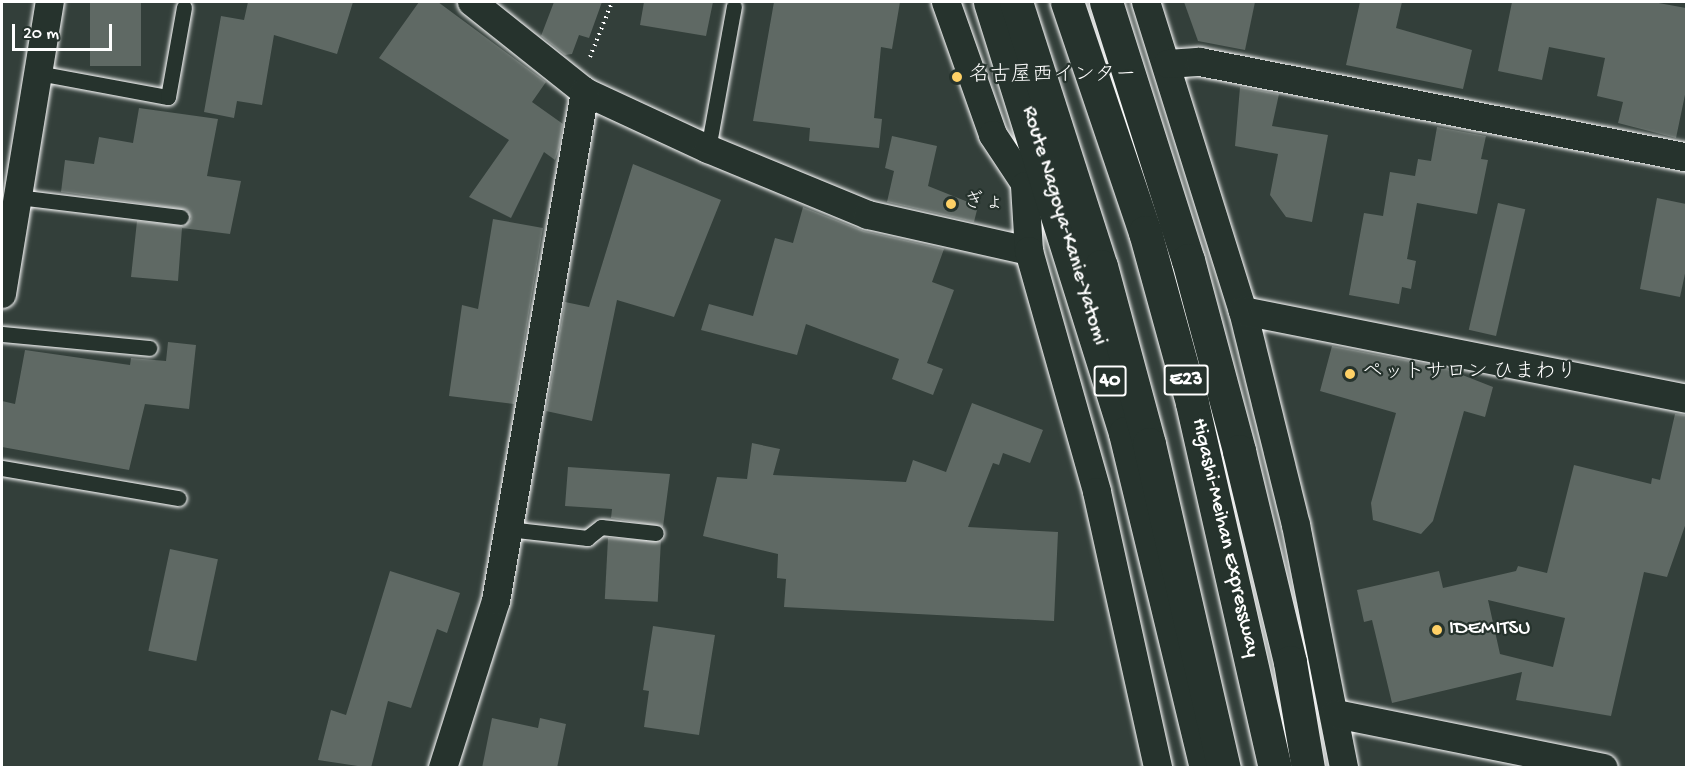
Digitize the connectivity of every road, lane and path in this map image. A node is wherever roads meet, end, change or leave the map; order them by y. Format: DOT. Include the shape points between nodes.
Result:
graph roads {
  1 [pos="50,2"];
  2 [pos="472,2"];
  3 [pos="612,2"];
  4 [pos="946,2"];
  5 [pos="959,2"];
  6 [pos="990,2"];
  7 [pos="1016,2"];
  8 [pos="1067,2"];
  9 [pos="1090,2"];
  10 [pos="1106,2"];
  11 [pos="1146,2"];
  12 [pos="734,6"];
  13 [pos="184,7"];
  14 [pos="963,45"];
  15 [pos="1168,64"];
  16 [pos="38,74"];
  17 [pos="585,92"];
  18 [pos="708,149"];
  19 [pos="1686,157"];
  20 [pos="1025,186"];
  21 [pos="18,197"];
  22 [pos="181,217"];
  23 [pos="1071,248"];
  24 [pos="1029,251"];
  25 [pos="2,294"];
  26 [pos="1243,311"];
  27 [pos="2,334"];
  28 [pos="149,348"];
  29 [pos="1686,399"];
  30 [pos="2,468"];
  31 [pos="178,498"];
  32 [pos="508,529"];
  33 [pos="656,533"];
  34 [pos="1181,569"];
  35 [pos="1336,714"];
  36 [pos="443,768"];
  37 [pos="1158,768"];
  38 [pos="1208,768"];
  39 [pos="1224,768"];
  40 [pos="1275,768"];
  41 [pos="1296,768"];
  42 [pos="1308,768"];
  43 [pos="1344,768"];
  44 [pos="1604,768"];
  1 -- 16 [label="street"];
  2 -- 17 [label="street"];
  3 -- 17 [label="path" via="588,62"];
  4 -- 14 [label="street"];
  5 -- 14 [label="street"];
  6 -- 23 [label="main road, Route Nagoya-Kanie-Yatomi / 40"];
  7 -- 34 [label="main road, E23" via="1101,266"];
  8 -- 40 [label="main road, Higashi-Meihan Expressway / E23" via="1145,232 1192,403"];
  9 -- 41 [label="main road" via="1118,80 1215,412"];
  10 -- 42 [label="main road" via="1188,260 1290,663"];
  11 -- 15 [label="street"];
  12 -- 18 [label="lane"];
  13 -- 16 [label="lane" via="168,97"];
  14 -- 20 [label="street" via="993,135"];
  15 -- 19 [label="street" via="1200,62"];
  15 -- 26 [label="street"];
  16 -- 21 [label="street"];
  17 -- 18 [label="street"];
  17 -- 32 [label="street"];
  18 -- 24 [label="street" via="868,216"];
  20 -- 23 [label="street"];
  20 -- 24 [label="street"];
  21 -- 22 [label="lane"];
  21 -- 25 [label="street"];
  23 -- 38 [label="main road, Route Nagoya-Kanie-Yatomi / 40" via="1125,433"];
  24 -- 37 [label="street" via="1097,492"];
  26 -- 29 [label="street"];
  26 -- 35 [label="street"];
  27 -- 28 [label="lane"];
  30 -- 31 [label="lane"];
  32 -- 33 [label="lane" via="587,538 601,526"];
  32 -- 36 [label="street" via="496,601"];
  34 -- 38 [label="main road"];
  34 -- 39 [label="main road, E23"];
  35 -- 43 [label="street"];
  35 -- 44 [label="street"];
}
